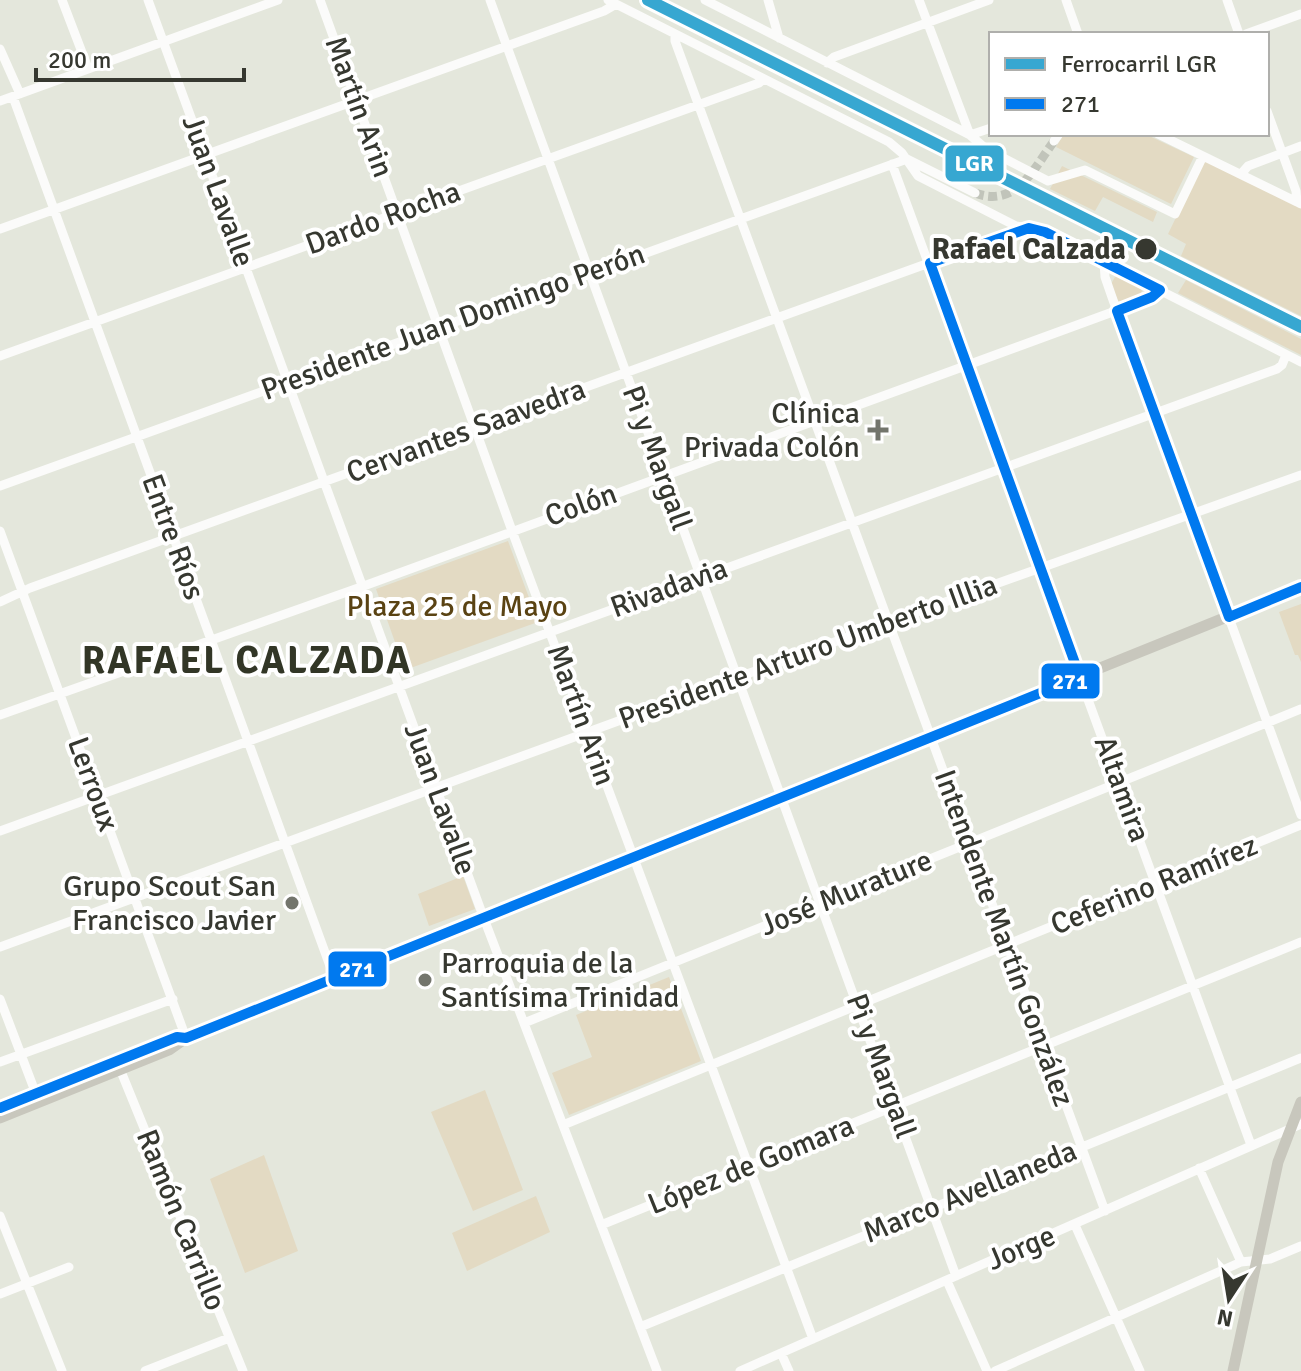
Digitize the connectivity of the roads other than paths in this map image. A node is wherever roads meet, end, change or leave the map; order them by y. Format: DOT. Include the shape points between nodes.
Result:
graph roads {
  1 [pos="62,0"];
  2 [pos="148,0"];
  3 [pos="278,0"];
  4 [pos="320,0"];
  5 [pos="490,0"];
  6 [pos="705,0"];
  7 [pos="768,0"];
  8 [pos="919,0"];
  9 [pos="989,0"];
  10 [pos="1066,0"];
  11 [pos="1227,0"];
  12 [pos="612,2"];
  13 [pos="1301,14"];
  14 [pos="927,22"];
  15 [pos="1077,32"];
  16 [pos="1238,32"];
  17 [pos="1252,32"];
  18 [pos="675,34"];
  19 [pos="779,38"];
  20 [pos="163,40"];
  21 [pos="507,45"];
  22 [pos="0,49"];
  23 [pos="827,63"];
  24 [pos="88,68"];
  25 [pos="764,79"];
  26 [pos="16,95"];
  27 [pos="0,101"];
  28 [pos="356,101"];
  29 [pos="699,104"];
  30 [pos="1269,117"];
  31 [pos="989,129"];
  32 [pos="970,135"];
  33 [pos="1162,136"];
  34 [pos="1301,146"];
  35 [pos="1282,153"];
  36 [pos="205,154"];
  37 [pos="1203,156"];
  38 [pos="547,158"];
  39 [pos="907,159"];
  40 [pos="892,164"];
  41 [pos="1241,174"];
  42 [pos="975,193"];
  43 [pos="1299,203"];
  44 [pos="54,209"];
  45 [pos="399,213"];
  46 [pos="741,217"];
  47 [pos="0,229"];
  48 [pos="1023,229"];
  49 [pos="1104,262"];
  50 [pos="930,263"];
  51 [pos="245,268"];
  52 [pos="589,272"];
  53 [pos="1160,290"];
  54 [pos="1117,311"];
  55 [pos="778,318"];
  56 [pos="95,322"];
  57 [pos="439,327"];
  58 [pos="1286,355"];
  59 [pos="0,356"];
  60 [pos="1301,362"];
  61 [pos="967,366"];
  62 [pos="625,373"];
  63 [pos="287,383"];
  64 [pos="1154,412"];
  65 [pos="814,421"];
  66 [pos="475,428"];
  67 [pos="137,436"];
  68 [pos="1003,466"];
  69 [pos="1301,475"];
  70 [pos="663,476"];
  71 [pos="323,483"];
  72 [pos="0,486"];
  73 [pos="1191,514"];
  74 [pos="851,522"];
  75 [pos="511,530"];
  76 [pos="0,531"];
  77 [pos="173,537"];
  78 [pos="1040,569"];
  79 [pos="701,576"];
  80 [pos="361,587"];
  81 [pos="1301,587"];
  82 [pos="22,592"];
  83 [pos="0,602"];
  84 [pos="1229,617"];
  85 [pos="889,622"];
  86 [pos="550,631"];
  87 [pos="210,639"];
  88 [pos="1080,677"];
  89 [pos="738,678"];
  90 [pos="399,686"];
  91 [pos="59,693"];
  92 [pos="1301,709"];
  93 [pos="0,715"];
  94 [pos="1268,723"];
  95 [pos="587,732"];
  96 [pos="930,738"];
  97 [pos="247,740"];
  98 [pos="1119,782"];
  99 [pos="436,786"];
  100 [pos="98,795"];
  101 [pos="782,797"];
  102 [pos="1301,815"];
  103 [pos="1301,825"];
  104 [pos="0,831"];
  105 [pos="285,842"];
  106 [pos="970,843"];
  107 [pos="634,857"];
  108 [pos="1156,883"];
  109 [pos="134,897"];
  110 [pos="821,903"];
  111 [pos="483,916"];
  112 [pos="1301,942"];
  113 [pos="1007,945"];
  114 [pos="0,947"];
  115 [pos="673,963"];
  116 [pos="334,977"];
  117 [pos="1194,986"];
  118 [pos="0,999"];
  119 [pos="173,999"];
  120 [pos="858,1006"];
  121 [pos="524,1023"];
  122 [pos="186,1038"];
  123 [pos="1045,1047"];
  124 [pos="20,1055"];
  125 [pos="1301,1058"];
  126 [pos="0,1062"];
  127 [pos="711,1063"];
  128 [pos="120,1069"];
  129 [pos="1230,1087"];
  130 [pos="36,1094"];
  131 [pos="1301,1102"];
  132 [pos="895,1106"];
  133 [pos="0,1108"];
  134 [pos="0,1118"];
  135 [pos="1301,1124"];
  136 [pos="563,1125"];
  137 [pos="1289,1130"];
  138 [pos="1251,1145"];
  139 [pos="1082,1147"];
  140 [pos="749,1166"];
  141 [pos="1199,1168"];
  142 [pos="932,1208"];
  143 [pos="1105,1211"];
  144 [pos="0,1216"];
  145 [pos="601,1225"];
  146 [pos="1075,1225"];
  147 [pos="1301,1246"];
  148 [pos="1256,1260"];
  149 [pos="1241,1262"];
  150 [pos="69,1267"];
  151 [pos="788,1267"];
  152 [pos="951,1278"];
  153 [pos="27,1283"];
  154 [pos="0,1294"];
  155 [pos="1116,1317"];
  156 [pos="640,1327"];
  157 [pos="229,1338"];
  158 [pos="813,1339"];
  159 [pos="781,1353"];
  160 [pos="62,1371"];
  161 [pos="145,1371"];
  162 [pos="243,1371"];
  163 [pos="657,1371"];
  164 [pos="740,1371"];
  165 [pos="789,1371"];
  166 [pos="987,1371"];
  167 [pos="995,1371"];
  168 [pos="1140,1371"];
  169 [pos="1233,1371"];
  1 -- 24 [label="street"];
  2 -- 20 [label="street, Juan Lavalle"];
  3 -- 20 [label="street"];
  4 -- 28 [label="street, Martín Arin"];
  5 -- 21 [label="street, Pi y Margall"];
  6 -- 19 [label="street"];
  7 -- 19 [label="street"];
  8 -- 14 [label="street"];
  9 -- 14 [label="street"];
  10 -- 15 [label="street"];
  11 -- 16 [label="street"];
  12 -- 18 [label="street"];
  12 -- 21 [label="street" via="604,11"];
  13 -- 17 [label="street"];
  14 -- 23 [label="street"];
  14 -- 32 [label="street"];
  18 -- 25 [label="street"];
  18 -- 29 [label="street, Intendente Martín González"];
  19 -- 23 [label="street"];
  20 -- 24 [label="street"];
  20 -- 36 [label="street, Juan Lavalle"];
  21 -- 28 [label="street"];
  21 -- 38 [label="street, Pi y Margall"];
  22 -- 26 [label="street, Entre Ríos"];
  23 -- 32 [label="street"];
  24 -- 26 [label="street"];
  25 -- 29 [label="street, Dardo Rocha"];
  25 -- 39 [label="street" via="889,142"];
  26 -- 27 [label="street"];
  26 -- 44 [label="street, Entre Ríos"];
  28 -- 36 [label="street"];
  28 -- 45 [label="street, Martín Arin"];
  29 -- 38 [label="street, Dardo Rocha"];
  29 -- 46 [label="street, Intendente Martín González"];
  30 -- 35 [label="street"];
  31 -- 32 [label="street"];
  32 -- 37 [label="street" via="1048,181 1085,170 1175,214"];
  33 -- 37 [label="street"];
  34 -- 35 [label="street"];
  35 -- 41 [label="street"];
  35 -- 43 [label="street"];
  36 -- 44 [label="street"];
  36 -- 51 [label="street, Juan Lavalle"];
  37 -- 41 [label="street"];
  38 -- 45 [label="street, Dardo Rocha"];
  38 -- 52 [label="street, Pi y Margall"];
  39 -- 40 [label="street, Presidente Juan Domingo Perón"];
  39 -- 42 [label="street"];
  39 -- 48 [label="street" via="918,176"];
  40 -- 46 [label="street, Presidente Juan Domingo Perón"];
  40 -- 50 [label="street, Altamira"];
  41 -- 43 [label="street"];
  44 -- 47 [label="street"];
  44 -- 56 [label="street, Entre Ríos"];
  45 -- 51 [label="street, Dardo Rocha"];
  45 -- 57 [label="street, Martín Arin"];
  46 -- 52 [label="street, Presidente Juan Domingo Perón"];
  46 -- 55 [label="street, Intendente Martín González"];
  48 -- 49 [label="street" via="1045,232"];
  48 -- 50 [label="street, Cervantes Saavedra"];
  49 -- 53 [label="street"];
  49 -- 54 [label="street"];
  50 -- 55 [label="street, Cervantes Saavedra"];
  50 -- 61 [label="street, Altamira"];
  51 -- 56 [label="street, Dardo Rocha"];
  51 -- 63 [label="street, Juan Lavalle"];
  52 -- 57 [label="street, Presidente Juan Domingo Perón"];
  52 -- 62 [label="street, Pi y Margall"];
  53 -- 54 [label="street, Colón"];
  53 -- 58 [label="street"];
  54 -- 61 [label="street, Colón"];
  54 -- 64 [label="street"];
  55 -- 62 [label="street, Cervantes Saavedra"];
  55 -- 65 [label="street, Intendente Martín González"];
  56 -- 59 [label="street, Dardo Rocha"];
  56 -- 67 [label="street, Entre Ríos"];
  57 -- 63 [label="street, Presidente Juan Domingo Perón"];
  57 -- 66 [label="street, Martín Arin"];
  58 -- 60 [label="street"];
  58 -- 64 [label="street, Rivadavia" via="1277,369"];
  61 -- 65 [label="street, Colón"];
  61 -- 68 [label="street, Altamira"];
  62 -- 66 [label="street, Cervantes Saavedra"];
  62 -- 70 [label="street, Pi y Margall"];
  63 -- 67 [label="street, Presidente Juan Domingo Perón"];
  63 -- 71 [label="street, Juan Lavalle"];
  64 -- 68 [label="street, Rivadavia"];
  64 -- 73 [label="street"];
  65 -- 70 [label="street, Colón"];
  65 -- 74 [label="street, Intendente Martín González"];
  66 -- 71 [label="street, Cervantes Saavedra"];
  66 -- 75 [label="street, Martín Arin"];
  67 -- 72 [label="street, Presidente Juan Domingo Perón"];
  67 -- 77 [label="street, Entre Ríos"];
  68 -- 74 [label="street, Rivadavia"];
  68 -- 78 [label="street, Altamira"];
  69 -- 73 [label="street, Presidente Arturo Umberto Illia"];
  70 -- 75 [label="street, Colón"];
  70 -- 79 [label="street, Pi y Margall"];
  71 -- 77 [label="street, Cervantes Saavedra"];
  71 -- 80 [label="street, Juan Lavalle"];
  73 -- 78 [label="street, Presidente Arturo Umberto Illia"];
  73 -- 84 [label="street"];
  74 -- 79 [label="street, Rivadavia"];
  74 -- 85 [label="street, Intendente Martín González"];
  75 -- 80 [label="street, Colón"];
  75 -- 86 [label="street, Martín Arin"];
  76 -- 82 [label="street, Lerroux"];
  77 -- 82 [label="street, Cervantes Saavedra"];
  77 -- 87 [label="street, Entre Ríos"];
  78 -- 85 [label="street, Presidente Arturo Umberto Illia"];
  78 -- 88 [label="street, Altamira"];
  79 -- 86 [label="street, Rivadavia"];
  79 -- 89 [label="street, Pi y Margall"];
  80 -- 87 [label="street, Colón"];
  80 -- 90 [label="street, Juan Lavalle"];
  81 -- 84 [label="main road"];
  82 -- 83 [label="street, Cervantes Saavedra"];
  82 -- 91 [label="street, Lerroux"];
  84 -- 88 [label="main road"];
  84 -- 94 [label="street"];
  85 -- 89 [label="street, Presidente Arturo Umberto Illia"];
  85 -- 96 [label="street, Intendente Martín González"];
  86 -- 90 [label="street, Rivadavia"];
  86 -- 95 [label="street, Martín Arin"];
  87 -- 91 [label="street, Colón"];
  87 -- 97 [label="street, Entre Ríos"];
  88 -- 96 [label="main road"];
  88 -- 98 [label="street, Altamira"];
  89 -- 95 [label="street, Presidente Arturo Umberto Illia"];
  89 -- 101 [label="street, Pi y Margall"];
  90 -- 97 [label="street, Rivadavia"];
  90 -- 99 [label="street, Juan Lavalle"];
  91 -- 93 [label="street, Colón"];
  91 -- 100 [label="street, Lerroux"];
  92 -- 94 [label="street, José Murature"];
  94 -- 98 [label="street, José Murature"];
  94 -- 102 [label="street"];
  95 -- 99 [label="street, Presidente Arturo Umberto Illia"];
  95 -- 107 [label="street, Martín Arin"];
  96 -- 101 [label="main road"];
  96 -- 106 [label="street, Intendente Martín González"];
  97 -- 100 [label="street, Rivadavia"];
  97 -- 105 [label="street, Entre Ríos"];
  98 -- 106 [label="street, José Murature"];
  98 -- 108 [label="street, Altamira"];
  99 -- 105 [label="street, Presidente Arturo Umberto Illia"];
  99 -- 111 [label="street, Juan Lavalle"];
  100 -- 104 [label="street, Rivadavia"];
  100 -- 109 [label="street, Lerroux"];
  101 -- 107 [label="main road"];
  101 -- 110 [label="street, Pi y Margall"];
  103 -- 108 [label="street, Ceferino Ramírez"];
  105 -- 109 [label="street, Presidente Arturo Umberto Illia"];
  105 -- 116 [label="street, Entre Ríos"];
  106 -- 110 [label="street, José Murature"];
  106 -- 113 [label="street, Intendente Martín González"];
  107 -- 111 [label="main road"];
  107 -- 115 [label="street, Martín Arin"];
  108 -- 113 [label="street, Ceferino Ramírez"];
  108 -- 117 [label="street, Altamira"];
  109 -- 114 [label="street, Presidente Arturo Umberto Illia"];
  109 -- 119 [label="street, Lerroux"];
  110 -- 115 [label="street, José Murature"];
  110 -- 120 [label="street, Pi y Margall"];
  111 -- 116 [label="main road"];
  111 -- 121 [label="street, Juan Lavalle"];
  112 -- 117 [label="street, López de Gomara"];
  113 -- 120 [label="street, Ceferino Ramírez"];
  113 -- 123 [label="street, Intendente Martín González"];
  115 -- 121 [label="street, José Murature"];
  115 -- 127 [label="street, Martín Arin"];
  116 -- 122 [label="main road"];
  117 -- 123 [label="street, López de Gomara"];
  117 -- 129 [label="street, Altamira"];
  118 -- 124 [label="street"];
  119 -- 122 [label="street, Lerroux"];
  119 -- 124 [label="street"];
  120 -- 127 [label="street, Ceferino Ramírez"];
  120 -- 132 [label="street, Pi y Margall"];
  121 -- 136 [label="street, Juan Lavalle"];
  122 -- 128 [label="main road"];
  122 -- 130 [label="main road" via="177,1037"];
  123 -- 132 [label="street, López de Gomara"];
  123 -- 139 [label="street, Intendente Martín González"];
  124 -- 126 [label="street"];
  124 -- 130 [label="street"];
  125 -- 129 [label="street, Marco Avellaneda"];
  127 -- 136 [label="street, Ceferino Ramírez"];
  127 -- 140 [label="street, Martín Arin"];
  128 -- 134 [label="main road"];
  128 -- 157 [label="street, Ramón Carrillo"];
  129 -- 138 [label="street, Altamira"];
  129 -- 139 [label="street, Marco Avellaneda"];
  130 -- 133 [label="main road"];
  131 -- 137 [label="main road"];
  132 -- 140 [label="street, López de Gomara"];
  132 -- 142 [label="street, Pi y Margall"];
  135 -- 137 [label="street, Jorge"];
  136 -- 145 [label="street, Juan Lavalle"];
  137 -- 138 [label="street, Jorge"];
  137 -- 148 [label="main road"];
  138 -- 141 [label="street, Jorge"];
  139 -- 142 [label="street, Marco Avellaneda"];
  139 -- 143 [label="street, Intendente Martín González"];
  140 -- 145 [label="street, López de Gomara"];
  140 -- 151 [label="street, Martín Arin"];
  141 -- 143 [label="street, Jorge"];
  141 -- 149 [label="street"];
  142 -- 151 [label="street, Marco Avellaneda"];
  142 -- 152 [label="street, Pi y Margall"];
  143 -- 146 [label="street, Jorge"];
  144 -- 153 [label="street"];
  145 -- 156 [label="street, Juan Lavalle"];
  146 -- 152 [label="street, Jorge"];
  146 -- 155 [label="street"];
  147 -- 148 [label="street"];
  148 -- 149 [label="street"];
  148 -- 169 [label="main road"];
  149 -- 155 [label="street"];
  150 -- 153 [label="street"];
  151 -- 156 [label="street, Marco Avellaneda"];
  151 -- 158 [label="street, Martín Arin"];
  152 -- 158 [label="street, Jorge"];
  152 -- 166 [label="street, Pi y Margall"];
  153 -- 154 [label="street"];
  153 -- 160 [label="street"];
  155 -- 167 [label="street"];
  155 -- 168 [label="street"];
  156 -- 163 [label="street, Juan Lavalle"];
  157 -- 161 [label="street"];
  157 -- 162 [label="street, Ramón Carrillo"];
  158 -- 159 [label="street, Jorge"];
  159 -- 164 [label="street, Jorge"];
  159 -- 165 [label="street"];
}
